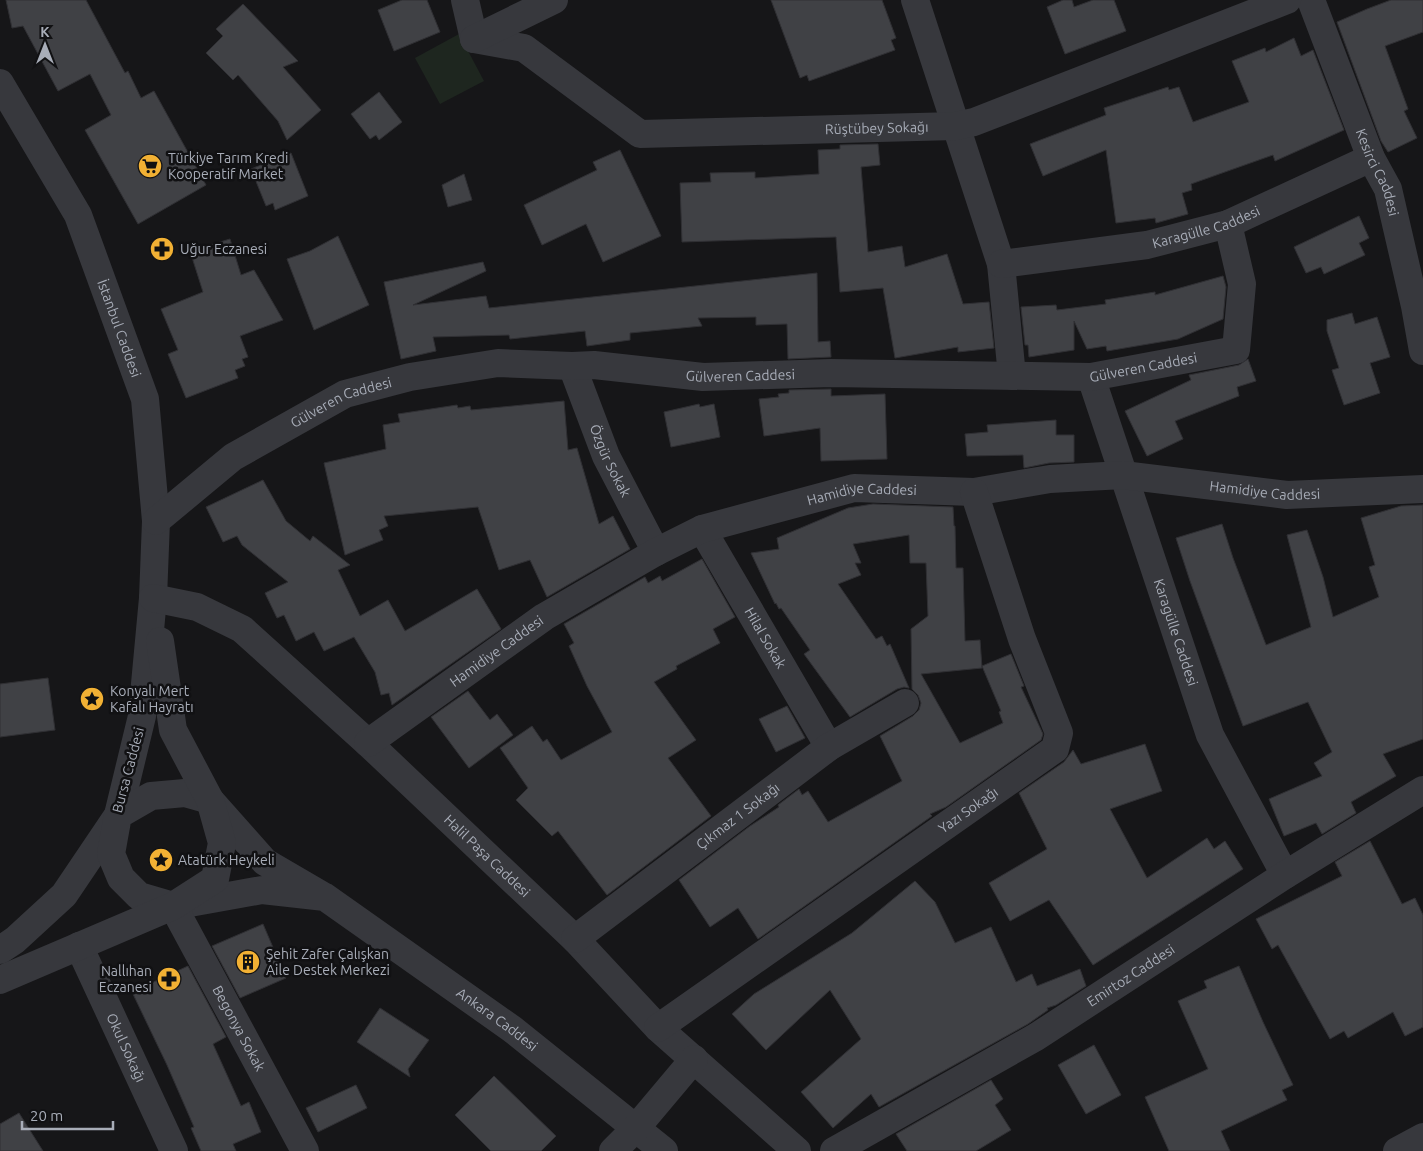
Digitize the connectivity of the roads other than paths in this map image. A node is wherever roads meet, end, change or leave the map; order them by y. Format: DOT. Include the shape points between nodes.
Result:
graph roads {
  1 [pos="465,0"];
  2 [pos="554,0"];
  3 [pos="915,0"];
  4 [pos="1287,0"];
  5 [pos="1311,0"];
  6 [pos="474,39"];
  7 [pos="0,83"];
  8 [pos="956,126"];
  9 [pos="1371,158"];
  10 [pos="1228,224"];
  11 [pos="1001,264"];
  12 [pos="1423,351"];
  13 [pos="572,366"];
  14 [pos="1012,376"];
  15 [pos="1091,378"];
  16 [pos="1122,475"];
  17 [pos="1423,489"];
  18 [pos="974,492"];
  19 [pos="156,521"];
  20 [pos="702,529"];
  21 [pos="656,552"];
  22 [pos="153,598"];
  23 [pos="905,703"];
  24 [pos="368,743"];
  25 [pos="829,747"];
  26 [pos="1423,790"];
  27 [pos="210,800"];
  28 [pos="118,815"];
  29 [pos="1285,875"];
  30 [pos="325,897"];
  31 [pos="173,906"];
  32 [pos="575,939"];
  33 [pos="79,946"];
  34 [pos="0,950"];
  35 [pos="0,980"];
  36 [pos="658,1028"];
  37 [pos="694,1060"];
  38 [pos="636,1128"];
  39 [pos="1423,1137"];
  40 [pos="174,1151"];
  41 [pos="305,1151"];
  42 [pos="613,1151"];
  43 [pos="664,1151"];
  44 [pos="797,1151"];
  45 [pos="834,1151"];
  46 [pos="1397,1151"];
  1 -- 6 [label="street"];
  2 -- 6 [label="street"];
  3 -- 8 [label="street"];
  4 -- 8 [label="street, Rüştübey Sokağı" via="974,122"];
  5 -- 9 [label="street, Kesirci Caddesi"];
  6 -- 8 [label="street, Rüştübey Sokağı" via="524,48 640,134"];
  7 -- 19 [label="street, İstanbul Caddesi" via="78,215 146,399"];
  8 -- 11 [label="street"];
  9 -- 10 [label="street, Karagülle Caddesi"];
  9 -- 12 [label="street, Kesirci Caddesi" via="1388,189"];
  10 -- 11 [label="street, Karagülle Caddesi" via="1147,245"];
  10 -- 15 [label="street, Gülveren Caddesi" via="1242,284 1236,350"];
  11 -- 14 [label="street"];
  13 -- 14 [label="street, Gülveren Caddesi" via="594,365 703,377 831,373"];
  13 -- 19 [label="street, Gülveren Caddesi" via="498,363 410,377 345,394 233,457"];
  13 -- 21 [label="street, Özgür Sokak" via="606,456"];
  14 -- 15 [label="street, Gülveren Caddesi"];
  15 -- 16 [label="street, Karagülle Caddesi"];
  16 -- 17 [label="street, Hamidiye Caddesi" via="1287,495"];
  16 -- 18 [label="street, Hamidiye Caddesi" via="1050,479"];
  16 -- 29 [label="street, Karagülle Caddesi" via="1210,735"];
  18 -- 20 [label="street, Hamidiye Caddesi" via="854,488"];
  18 -- 36 [label="street, Yazı Sokağı" via="1022,639 1059,733 1055,749"];
  19 -- 22 [label="street, İstanbul Caddesi"];
  20 -- 21 [label="street, Hamidiye Caddesi"];
  20 -- 25 [label="street, Hilal Sokak"];
  21 -- 24 [label="street, Hamidiye Caddesi" via="544,617"];
  22 -- 24 [label="street, Halil Paşa Caddesi" via="197,607 242,629"];
  22 -- 27 [label="street" via="173,730"];
  22 -- 28 [label="street, Bursa Caddesi" via="142,716"];
  23 -- 25 [label="street, Çıkmaz 1 Sokağı"];
  24 -- 32 [label="street, Halil Paşa Caddesi"];
  25 -- 32 [label="street, Çıkmaz 1 Sokağı"];
  26 -- 29 [label="street, Emirtoz Caddesi"];
  27 -- 28 [label="street" via="185,793 151,796"];
  27 -- 30 [label="street, Ankara Caddesi" via="265,862"];
  27 -- 31 [label="street" via="222,843 215,879"];
  28 -- 31 [label="street, Ankara Caddesi" via="111,854 121,878 139,896"];
  28 -- 34 [label="street, Bursa Caddesi" via="64,895"];
  29 -- 45 [label="street, Emirtoz Caddesi" via="1036,1037"];
  30 -- 31 [label="street, Ankara Caddesi" via="262,890"];
  30 -- 38 [label="street, Ankara Caddesi" via="512,1029"];
  31 -- 33 [label="street"];
  31 -- 41 [label="street, Begonya Sokak"];
  32 -- 36 [label="street, Halil Paşa Caddesi"];
  33 -- 35 [label="street"];
  33 -- 40 [label="street, Okul Sokağı"];
  36 -- 37 [label="street, Halil Paşa Caddesi"];
  37 -- 38 [label="street"];
  37 -- 44 [label="street, Halil Paşa Caddesi"];
  38 -- 42 [label="street"];
  38 -- 43 [label="street, Ankara Caddesi"];
  39 -- 46 [label="street"];
}
